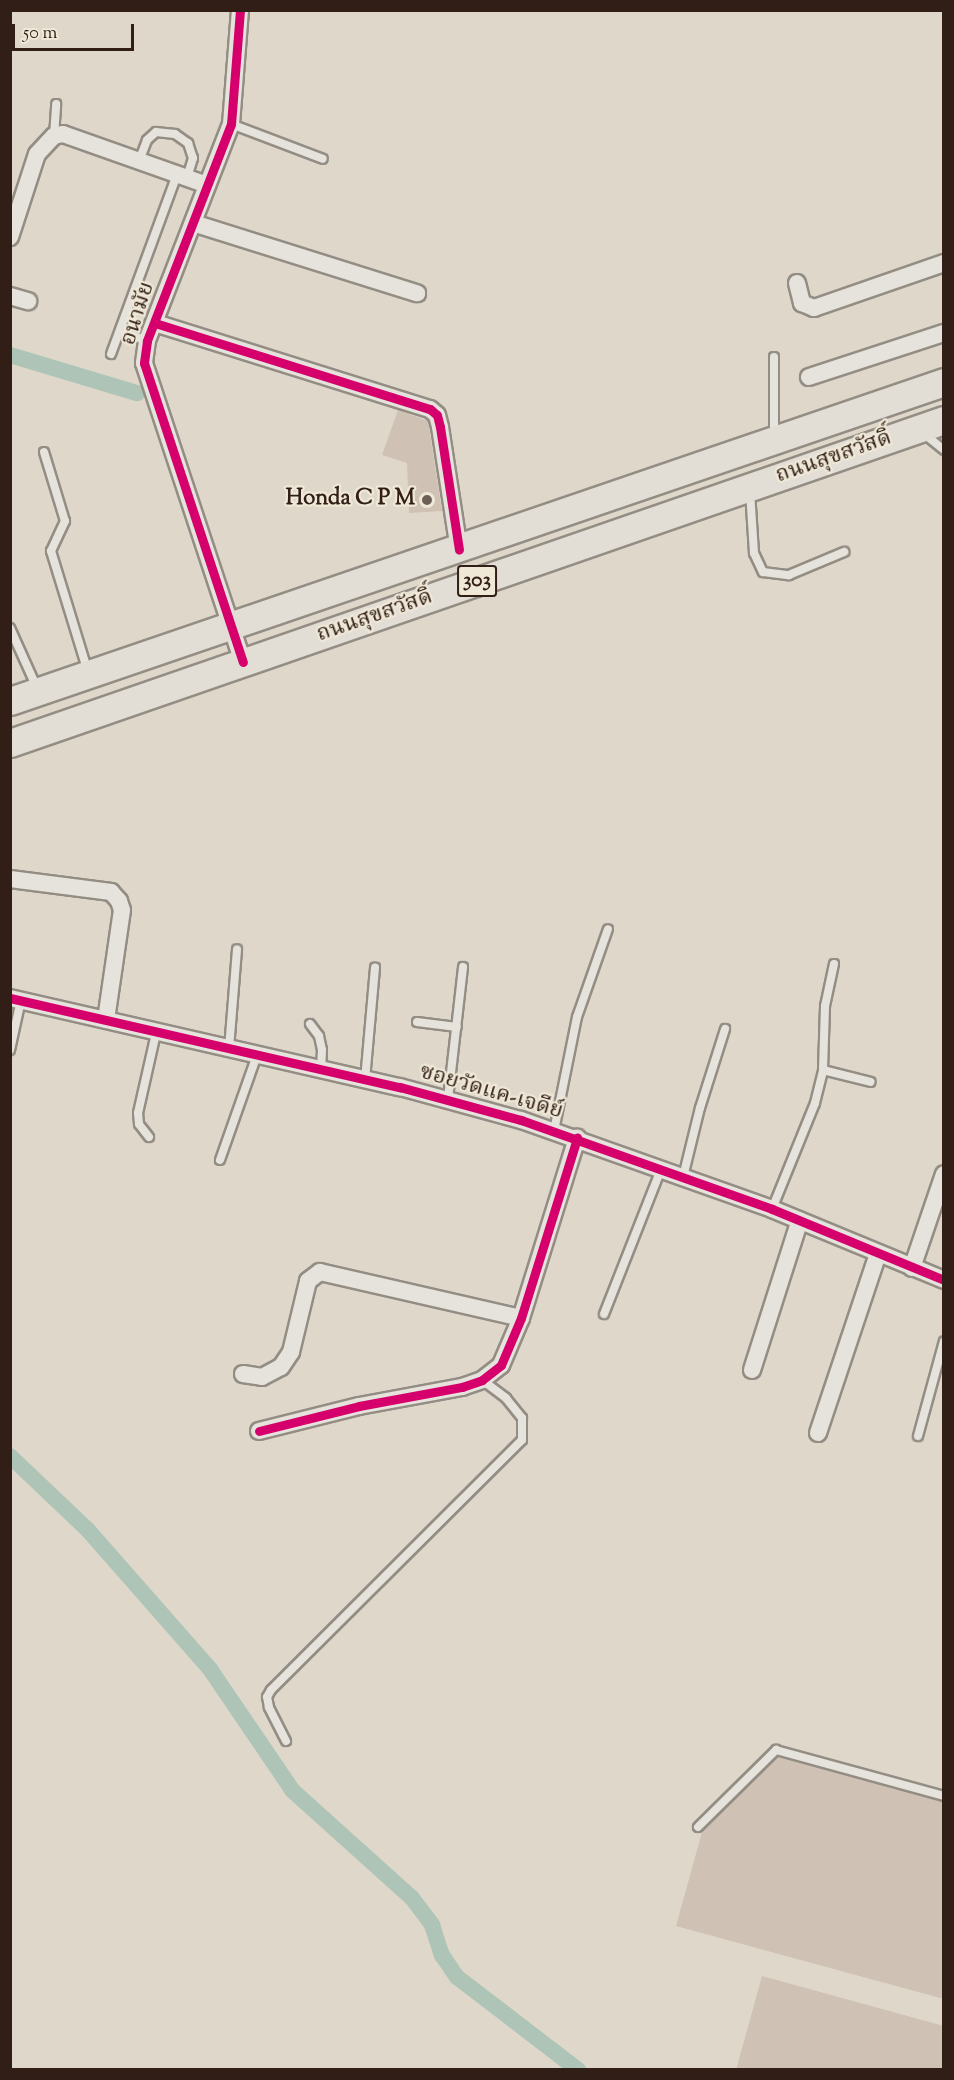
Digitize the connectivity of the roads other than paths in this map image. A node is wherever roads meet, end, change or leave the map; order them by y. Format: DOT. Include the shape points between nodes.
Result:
graph roads {
  1 [pos="240,10"];
  2 [pos="56,104"];
  3 [pos="231,124"];
  4 [pos="54,136"];
  5 [pos="323,159"];
  6 [pos="139,161"];
  7 [pos="182,176"];
  8 [pos="207,185"];
  9 [pos="193,223"];
  10 [pos="10,237"];
  11 [pos="944,263"];
  12 [pos="797,283"];
  13 [pos="417,293"];
  14 [pos="10,296"];
  15 [pos="28,302"];
  16 [pos="155,322"];
  17 [pos="120,331"];
  18 [pos="944,333"];
  19 [pos="147,342"];
  20 [pos="111,354"];
  21 [pos="774,357"];
  22 [pos="809,377"];
  23 [pos="944,382"];
  24 [pos="944,420"];
  25 [pos="917,429"];
  26 [pos="774,440"];
  27 [pos="944,450"];
  28 [pos="44,452"];
  29 [pos="750,487"];
  30 [pos="459,550"];
  31 [pos="844,552"];
  32 [pos="231,627"];
  33 [pos="10,628"];
  34 [pos="243,662"];
  35 [pos="89,675"];
  36 [pos="39,692"];
  37 [pos="10,702"];
  38 [pos="10,743"];
  39 [pos="10,879"];
  40 [pos="608,929"];
  41 [pos="237,949"];
  42 [pos="834,964"];
  43 [pos="375,967"];
  44 [pos="463,967"];
  45 [pos="16,999"];
  46 [pos="106,1020"];
  47 [pos="417,1023"];
  48 [pos="310,1024"];
  49 [pos="457,1027"];
  50 [pos="725,1029"];
  51 [pos="156,1033"];
  52 [pos="229,1049"];
  53 [pos="10,1050"];
  54 [pos="257,1055"];
  55 [pos="321,1070"];
  56 [pos="823,1070"];
  57 [pos="365,1080"];
  58 [pos="871,1082"];
  59 [pos="448,1100"];
  60 [pos="554,1131"];
  61 [pos="149,1137"];
  62 [pos="577,1138"];
  63 [pos="220,1160"];
  64 [pos="661,1169"];
  65 [pos="944,1174"];
  66 [pos="683,1177"];
  67 [pos="772,1209"];
  68 [pos="800,1220"];
  69 [pos="878,1254"];
  70 [pos="912,1268"];
  71 [pos="944,1280"];
  72 [pos="604,1314"];
  73 [pos="521,1318"];
  74 [pos="944,1341"];
  75 [pos="752,1370"];
  76 [pos="243,1374"];
  77 [pos="482,1380"];
  78 [pos="259,1431"];
  79 [pos="818,1433"];
  80 [pos="918,1436"];
  81 [pos="286,1741"];
  82 [pos="944,1796"];
  83 [pos="698,1827"];
  1 -- 3 [label="street, อนามัย"];
  2 -- 4 [label="lane"];
  3 -- 5 [label="lane"];
  3 -- 8 [label="street, อนามัย"];
  4 -- 6 [label="street" via="63,134"];
  4 -- 10 [label="street" via="37,154"];
  6 -- 7 [label="street"];
  6 -- 7 [label="lane" via="147,140 156,132 175,134 188,143 193,158"];
  7 -- 8 [label="street"];
  7 -- 17 [label="lane"];
  8 -- 9 [label="street, อนามัย"];
  9 -- 13 [label="street"];
  9 -- 16 [label="street, อนามัย"];
  11 -- 12 [label="street" via="814,308 802,303"];
  14 -- 15 [label="street"];
  16 -- 19 [label="street, อนามัย"];
  16 -- 30 [label="street" via="430,409 437,415 440,427"];
  17 -- 19 [label="lane"];
  17 -- 20 [label="lane"];
  18 -- 22 [label="street"];
  19 -- 32 [label="street, อนามัย" via="147,377"];
  21 -- 26 [label="lane"];
  23 -- 26 [label="main road, ถนนสุขสวัสดิ์ / 303"];
  24 -- 25 [label="main road, ถนนสุขสวัสดิ์ / 303"];
  25 -- 27 [label="lane"];
  25 -- 29 [label="main road, ถนนสุขสวัสดิ์ / 303"];
  26 -- 30 [label="main road, ถนนสุขสวัสดิ์ / 303"];
  28 -- 35 [label="lane" via="65,521 51,551"];
  29 -- 31 [label="lane" via="754,553 763,572 789,575"];
  29 -- 34 [label="main road, ถนนสุขสวัสดิ์ / 303"];
  30 -- 32 [label="main road, ถนนสุขสวัสดิ์ / 303"];
  32 -- 34 [label="street, อนามัย"];
  32 -- 35 [label="main road, ถนนสุขสวัสดิ์ / 303"];
  33 -- 36 [label="lane"];
  34 -- 38 [label="main road, ถนนสุขสวัสดิ์ / 303"];
  35 -- 36 [label="main road, ถนนสุขสวัสดิ์ / 303"];
  36 -- 37 [label="main road, ถนนสุขสวัสดิ์ / 303"];
  39 -- 46 [label="street" via="111,892 119,901 122,910"];
  40 -- 60 [label="lane" via="577,1017"];
  41 -- 52 [label="lane"];
  42 -- 56 [label="lane" via="825,1006"];
  43 -- 57 [label="lane"];
  44 -- 49 [label="lane"];
  45 -- 46 [label="street, ซอยวัดแค-เจดีย์"];
  45 -- 53 [label="lane"];
  46 -- 51 [label="street, ซอยวัดแค-เจดีย์"];
  47 -- 49 [label="lane"];
  48 -- 55 [label="lane" via="321,1043"];
  49 -- 59 [label="lane"];
  50 -- 66 [label="lane"];
  51 -- 52 [label="street, ซอยวัดแค-เจดีย์"];
  51 -- 61 [label="lane" via="138,1113 139,1124"];
  52 -- 54 [label="street, ซอยวัดแค-เจดีย์"];
  54 -- 55 [label="street, ซอยวัดแค-เจดีย์"];
  54 -- 63 [label="lane"];
  55 -- 57 [label="street, ซอยวัดแค-เจดีย์"];
  56 -- 58 [label="lane"];
  56 -- 67 [label="lane" via="815,1102"];
  57 -- 59 [label="street, ซอยวัดแค-เจดีย์"];
  59 -- 60 [label="street, ซอยวัดแค-เจดีย์"];
  60 -- 62 [label="street, ซอยวัดแค-เจดีย์"];
  62 -- 64 [label="street, ซอยวัดแค-เจดีย์"];
  62 -- 73 [label="street"];
  64 -- 66 [label="street, ซอยวัดแค-เจดีย์"];
  64 -- 72 [label="lane"];
  65 -- 70 [label="street"];
  66 -- 67 [label="street, ซอยวัดแค-เจดีย์"];
  67 -- 68 [label="street, ซอยวัดแค-เจดีย์"];
  68 -- 69 [label="street, ซอยวัดแค-เจดีย์"];
  68 -- 75 [label="street"];
  69 -- 70 [label="street, ซอยวัดแค-เจดีย์"];
  69 -- 79 [label="street"];
  70 -- 71 [label="street, ซอยวัดแค-เจดีย์"];
  73 -- 76 [label="street" via="320,1272 308,1281 291,1352 281,1367 262,1377"];
  73 -- 77 [label="street" via="501,1365"];
  74 -- 80 [label="lane"];
  77 -- 78 [label="street"];
  77 -- 81 [label="lane" via="506,1398 522,1418 522,1440 271,1690 267,1697 269,1707"];
  82 -- 83 [label="lane" via="776,1750"];
}
